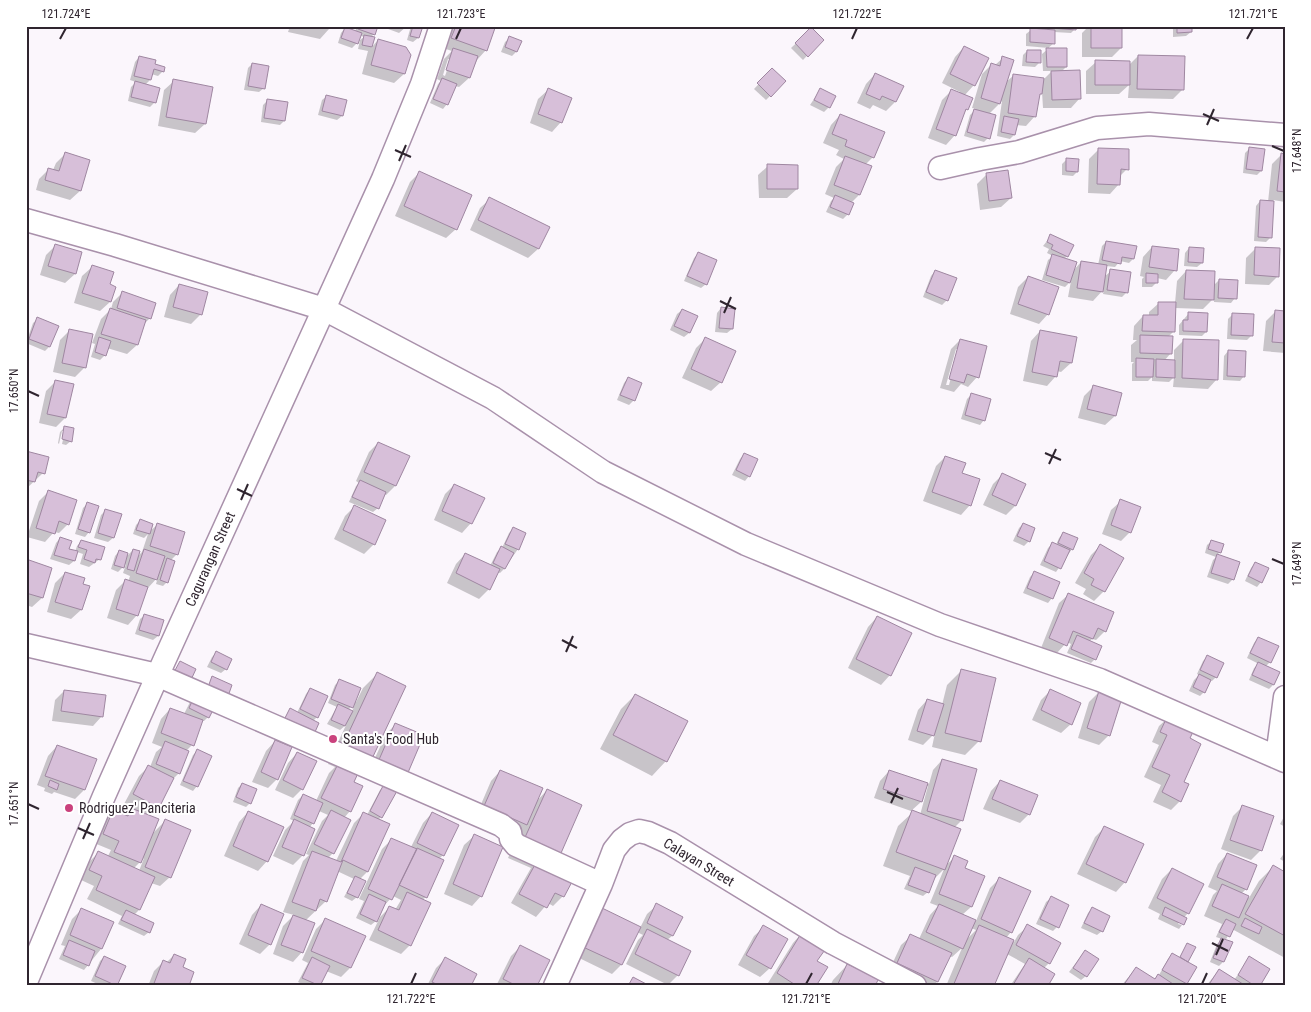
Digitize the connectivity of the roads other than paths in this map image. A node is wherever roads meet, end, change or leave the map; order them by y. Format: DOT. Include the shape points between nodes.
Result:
graph roads {
  1 [pos="441,26"];
  2 [pos="1285,135"];
  3 [pos="940,168"];
  4 [pos="26,220"];
  5 [pos="324,308"];
  6 [pos="26,645"];
  7 [pos="158,675"];
  8 [pos="1285,697"];
  9 [pos="1281,759"];
  10 [pos="601,884"];
  11 [pos="26,982"];
  12 [pos="555,986"];
  13 [pos="915,986"];
  1 -- 5 [label="street, Cagurangan Street" via="422,84"];
  2 -- 3 [label="street" via="1149,124 1097,128 1019,152"];
  4 -- 5 [label="street"];
  5 -- 7 [label="street, Cagurangan Street"];
  5 -- 9 [label="street" via="493,398 603,472 746,544 940,625 1100,680"];
  6 -- 7 [label="street"];
  7 -- 10 [label="street" via="501,825 510,832 516,845"];
  7 -- 11 [label="street, Cagurangan Street"];
  8 -- 9 [label="street"];
  10 -- 12 [label="street, Calayan Street"];
  10 -- 13 [label="street, Calayan Street" via="614,850 622,840 639,831 648,833 670,843 833,943"];
}
